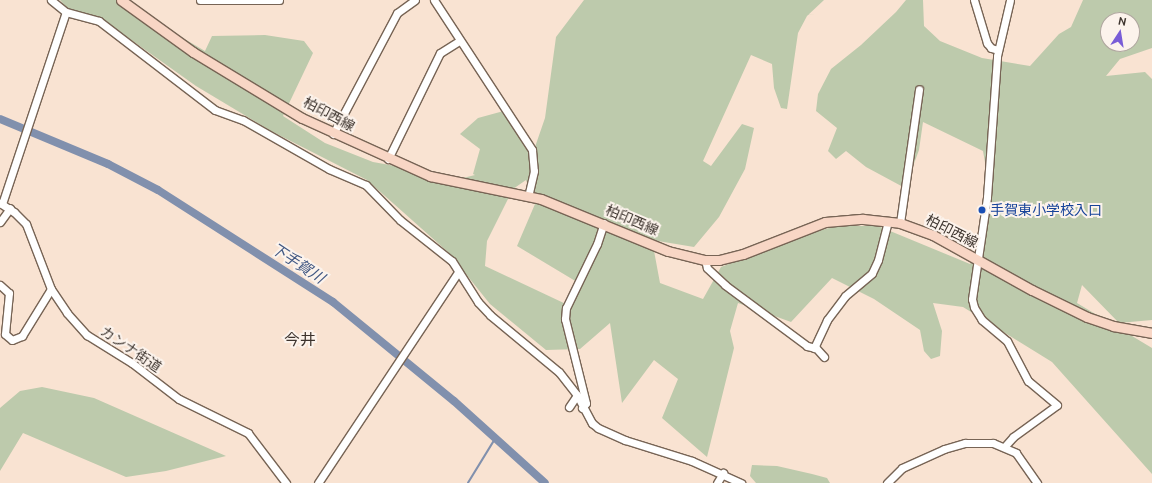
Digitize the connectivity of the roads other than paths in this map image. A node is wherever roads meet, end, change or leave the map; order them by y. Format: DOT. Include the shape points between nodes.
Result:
graph roads {
  1 [pos="121,0"];
  2 [pos="200,0"];
  3 [pos="279,0"];
  4 [pos="415,0"];
  5 [pos="434,0"];
  6 [pos="974,0"];
  7 [pos="1010,0"];
  8 [pos="54,1"];
  9 [pos="66,12"];
  10 [pos="459,41"];
  11 [pos="998,50"];
  12 [pos="920,89"];
  13 [pos="333,134"];
  14 [pos="388,159"];
  15 [pos="528,196"];
  16 [pos="1,204"];
  17 [pos="10,208"];
  18 [pos="888,221"];
  19 [pos="0,222"];
  20 [pos="604,223"];
  21 [pos="900,223"];
  22 [pos="705,260"];
  23 [pos="978,260"];
  24 [pos="458,272"];
  25 [pos="0,285"];
  26 [pos="51,289"];
  27 [pos="1152,333"];
  28 [pos="814,348"];
  29 [pos="824,357"];
  30 [pos="577,395"];
  31 [pos="569,407"];
  32 [pos="582,408"];
  33 [pos="1005,446"];
  34 [pos="723,473"];
  35 [pos="286,483"];
  36 [pos="318,483"];
  37 [pos="717,483"];
  38 [pos="741,483"];
  39 [pos="887,483"];
  40 [pos="1038,483"];
  1 -- 13 [label="main road, 柏印西線" via="193,52"];
  2 -- 3 [label="street"];
  4 -- 13 [label="street" via="397,14"];
  5 -- 10 [label="street"];
  6 -- 11 [label="street" via="987,43 991,48"];
  7 -- 11 [label="street"];
  8 -- 9 [label="street"];
  9 -- 16 [label="street"];
  9 -- 24 [label="street" via="100,21 215,110 243,120 328,169 366,185 400,220 452,261"];
  10 -- 14 [label="street" via="440,53"];
  10 -- 15 [label="street" via="532,150 534,171"];
  11 -- 23 [label="street" via="987,197"];
  12 -- 21 [label="street"];
  13 -- 14 [label="main road, 柏印西線"];
  14 -- 15 [label="main road, 柏印西線" via="449,182"];
  15 -- 20 [label="main road, 柏印西線"];
  16 -- 17 [label="street, カンナ街道"];
  17 -- 19 [label="street"];
  17 -- 26 [label="street, カンナ街道" via="31,234"];
  18 -- 21 [label="main road, 柏印西線"];
  18 -- 22 [label="main road, 柏印西線" via="863,219 825,222 743,254 719,260"];
  18 -- 28 [label="street" via="872,273 846,296 827,320"];
  20 -- 22 [label="main road, 柏印西線" via="668,250"];
  20 -- 32 [label="street" via="598,244 566,308 565,319 586,403"];
  21 -- 23 [label="main road, 柏印西線" via="933,234"];
  22 -- 28 [label="street" via="707,268 725,284 807,346"];
  23 -- 27 [label="main road, 柏印西線" via="1088,317 1113,326"];
  23 -- 33 [label="street" via="972,299 977,314 1006,341 1028,381 1057,405 1013,437"];
  24 -- 30 [label="street" via="482,307 559,372"];
  24 -- 36 [label="street"];
  25 -- 26 [label="street" via="9,293 5,334 12,340 22,336"];
  26 -- 35 [label="street, カンナ街道" via="67,313 93,340 132,363 179,399 248,433"];
  28 -- 29 [label="street"];
  30 -- 31 [label="street"];
  30 -- 32 [label="street"];
  32 -- 34 [label="street" via="592,423 606,432"];
  33 -- 39 [label="street" via="993,443 958,444 902,468"];
  33 -- 40 [label="street" via="1020,458"];
  34 -- 37 [label="street"];
  34 -- 38 [label="street"];
}
